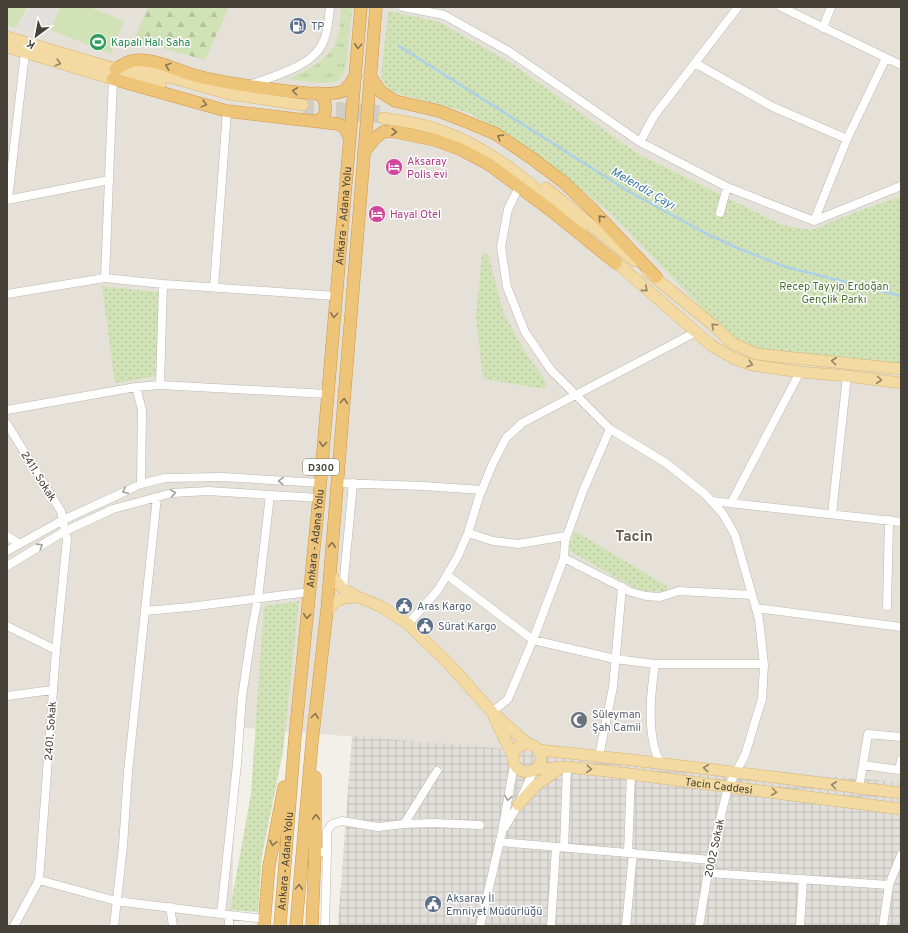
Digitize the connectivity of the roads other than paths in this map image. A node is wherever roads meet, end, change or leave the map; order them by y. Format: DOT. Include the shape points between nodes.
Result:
graph roads {
  1 [pos="330,7"];
  2 [pos="361,7"];
  3 [pos="376,7"];
  4 [pos="403,7"];
  5 [pos="738,7"];
  6 [pos="781,7"];
  7 [pos="831,7"];
  8 [pos="444,11"];
  9 [pos="823,28"];
  10 [pos="7,36"];
  11 [pos="7,47"];
  12 [pos="25,53"];
  13 [pos="886,58"];
  14 [pos="695,63"];
  15 [pos="901,65"];
  16 [pos="115,74"];
  17 [pos="370,76"];
  18 [pos="355,77"];
  19 [pos="247,86"];
  20 [pos="318,94"];
  21 [pos="303,108"];
  22 [pos="227,110"];
  23 [pos="316,121"];
  24 [pos="349,136"];
  25 [pos="847,139"];
  26 [pos="640,142"];
  27 [pos="364,152"];
  28 [pos="109,180"];
  29 [pos="901,186"];
  30 [pos="519,187"];
  31 [pos="727,187"];
  32 [pos="7,200"];
  33 [pos="720,213"];
  34 [pos="814,222"];
  35 [pos="616,263"];
  36 [pos="105,278"];
  37 [pos="656,278"];
  38 [pos="163,284"];
  39 [pos="214,287"];
  40 [pos="7,294"];
  41 [pos="335,296"];
  42 [pos="696,332"];
  43 [pos="901,369"];
  44 [pos="800,372"];
  45 [pos="847,376"];
  46 [pos="901,383"];
  47 [pos="160,385"];
  48 [pos="136,387"];
  49 [pos="327,394"];
  50 [pos="576,395"];
  51 [pos="7,410"];
  52 [pos="7,424"];
  53 [pos="610,429"];
  54 [pos="320,483"];
  55 [pos="338,483"];
  56 [pos="353,483"];
  57 [pos="141,484"];
  58 [pos="482,490"];
  59 [pos="270,495"];
  60 [pos="157,497"];
  61 [pos="319,498"];
  62 [pos="711,501"];
  63 [pos="732,503"];
  64 [pos="832,514"];
  65 [pos="63,520"];
  66 [pos="889,520"];
  67 [pos="901,522"];
  68 [pos="65,531"];
  69 [pos="468,533"];
  70 [pos="7,536"];
  71 [pos="566,536"];
  72 [pos="20,544"];
  73 [pos="7,552"];
  74 [pos="564,558"];
  75 [pos="7,566"];
  76 [pos="330,574"];
  77 [pos="447,575"];
  78 [pos="622,587"];
  79 [pos="344,589"];
  80 [pos="309,592"];
  81 [pos="752,595"];
  82 [pos="358,597"];
  83 [pos="258,598"];
  84 [pos="887,606"];
  85 [pos="756,608"];
  86 [pos="327,610"];
  87 [pos="145,611"];
  88 [pos="408,624"];
  89 [pos="7,626"];
  90 [pos="901,627"];
  91 [pos="533,640"];
  92 [pos="56,650"];
  93 [pos="615,658"];
  94 [pos="655,664"];
  95 [pos="764,664"];
  96 [pos="52,690"];
  97 [pos="7,696"];
  98 [pos="492,712"];
  99 [pos="295,737"];
  100 [pos="901,737"];
  101 [pos="312,742"];
  102 [pos="528,744"];
  103 [pos="539,750"];
  104 [pos="599,756"];
  105 [pos="513,760"];
  106 [pos="901,760"];
  107 [pos="660,764"];
  108 [pos="863,765"];
  109 [pos="564,768"];
  110 [pos="437,771"];
  111 [pos="534,771"];
  112 [pos="735,771"];
  113 [pos="632,774"];
  114 [pos="728,787"];
  115 [pos="860,788"];
  116 [pos="901,793"];
  117 [pos="518,805"];
  118 [pos="901,809"];
  119 [pos="404,824"];
  120 [pos="480,826"];
  121 [pos="502,832"];
  122 [pos="500,842"];
  123 [pos="560,847"];
  124 [pos="321,852"];
  125 [pos="631,853"];
  126 [pos="901,855"];
  127 [pos="710,860"];
  128 [pos="708,873"];
  129 [pos="803,879"];
  130 [pos="39,880"];
  131 [pos="889,885"];
  132 [pos="116,901"];
  133 [pos="170,907"];
  134 [pos="225,914"];
  135 [pos="264,922"];
  136 [pos="14,926"];
  137 [pos="114,926"];
  138 [pos="173,926"];
  139 [pos="229,926"];
  140 [pos="280,926"];
  141 [pos="296,926"];
  142 [pos="312,926"];
  143 [pos="325,926"];
  144 [pos="480,926"];
  145 [pos="551,926"];
  146 [pos="626,926"];
  147 [pos="700,926"];
  148 [pos="800,926"];
  149 [pos="883,926"];
  1 -- 19 [label="street" via="324,41 318,53 303,64"];
  2 -- 18 [label="highway, Ankara - Adana Yolu / D300, one-way"];
  3 -- 17 [label="highway, Ankara - Adana Yolu / D300"];
  4 -- 8 [label="street"];
  5 -- 14 [label="street"];
  6 -- 9 [label="street"];
  7 -- 9 [label="street"];
  8 -- 26 [label="street" via="510,52"];
  9 -- 13 [label="street"];
  10 -- 16 [label="main road"];
  11 -- 12 [label="main road"];
  12 -- 16 [label="main road, one-way"];
  12 -- 32 [label="street"];
  13 -- 15 [label="street"];
  13 -- 25 [label="street"];
  14 -- 25 [label="street" via="773,107"];
  14 -- 26 [label="street" via="654,116"];
  19 -- 16 [label="highway, one-way" via="198,76 155,62 137,60 127,62"];
  16 -- 21 [label="main road" via="148,72 228,94"];
  16 -- 22 [label="highway, one-way"];
  16 -- 28 [label="street"];
  17 -- 27 [label="highway, Ankara - Adana Yolu / D300"];
  37 -- 17 [label="highway, one-way" via="591,208 533,159 496,134 439,111 396,101 381,92"];
  18 -- 20 [label="highway" via="344,90"];
  18 -- 24 [label="highway, Ankara - Adana Yolu / D300"];
  20 -- 19 [label="highway, one-way"];
  20 -- 23 [label="highway" via="323,97 325,111 322,118"];
  22 -- 23 [label="highway"];
  22 -- 39 [label="street"];
  23 -- 24 [label="highway" via="338,124"];
  24 -- 41 [label="highway, Ankara - Adana Yolu / D300"];
  25 -- 34 [label="street"];
  26 -- 31 [label="street"];
  27 -- 30 [label="highway, one-way" via="383,132 400,132 435,140 462,150 490,165"];
  55 -- 27 [label="highway, Ankara - Adana Yolu / D300, one-way"];
  28 -- 32 [label="street"];
  28 -- 36 [label="street"];
  29 -- 34 [label="street"];
  30 -- 35 [label="highway"];
  30 -- 50 [label="street, 2002 Sokak" via="508,209 501,247 507,287 525,332 551,370"];
  31 -- 33 [label="street"];
  31 -- 34 [label="street"];
  35 -- 37 [label="main road" via="575,222 496,158 434,128 383,115 419,117 437,122 500,152"];
  35 -- 42 [label="main road, one-way"];
  36 -- 38 [label="street"];
  36 -- 40 [label="street"];
  43 -- 37 [label="main road, one-way" via="756,354 732,343"];
  38 -- 39 [label="street"];
  38 -- 47 [label="street"];
  39 -- 41 [label="street"];
  41 -- 49 [label="highway, Ankara - Adana Yolu / D300, one-way"];
  42 -- 44 [label="main road, one-way" via="712,346 735,359 752,365"];
  42 -- 50 [label="street"];
  44 -- 45 [label="main road"];
  44 -- 63 [label="street"];
  45 -- 46 [label="main road, one-way"];
  45 -- 64 [label="street"];
  47 -- 48 [label="street"];
  47 -- 49 [label="street"];
  48 -- 51 [label="street"];
  48 -- 57 [label="street" via="142,410"];
  49 -- 54 [label="highway, Ankara - Adana Yolu / D300, one-way"];
  50 -- 53 [label="street, 2002 Sokak"];
  50 -- 58 [label="street" via="522,423 506,438"];
  52 -- 65 [label="street, 2411. Sokak" via="61,511"];
  53 -- 62 [label="street, 2002 Sokak" via="666,463"];
  53 -- 71 [label="street"];
  54 -- 57 [label="street, one-way" via="181,477"];
  54 -- 61 [label="highway, Ankara - Adana Yolu / D300"];
  55 -- 56 [label="street"];
  76 -- 55 [label="highway, Ankara - Adana Yolu / D300, one-way"];
  56 -- 58 [label="street"];
  56 -- 79 [label="street"];
  57 -- 65 [label="street, one-way"];
  58 -- 69 [label="street"];
  60 -- 59 [label="street, one-way" via="172,493 208,491"];
  59 -- 61 [label="street"];
  59 -- 83 [label="street"];
  60 -- 68 [label="street" via="113,509"];
  60 -- 87 [label="street"];
  61 -- 80 [label="highway, Ankara - Adana Yolu / D300"];
  62 -- 63 [label="street"];
  62 -- 81 [label="street, 2002 Sokak" via="723,514 735,535"];
  63 -- 64 [label="street"];
  64 -- 66 [label="street"];
  65 -- 68 [label="street, 2411. Sokak"];
  65 -- 72 [label="street"];
  66 -- 67 [label="street"];
  66 -- 84 [label="street"];
  75 -- 68 [label="street, one-way"];
  68 -- 92 [label="street, 2401. Sokak" via="67,539"];
  69 -- 71 [label="street" via="493,541 518,544"];
  69 -- 77 [label="street"];
  70 -- 72 [label="street"];
  71 -- 74 [label="street"];
  72 -- 73 [label="street"];
  74 -- 78 [label="street"];
  74 -- 91 [label="street"];
  76 -- 79 [label="main road"];
  76 -- 86 [label="highway, Ankara - Adana Yolu / D300"];
  77 -- 88 [label="street" via="438,590"];
  77 -- 91 [label="street"];
  78 -- 81 [label="street" via="646,596 660,597 679,591"];
  78 -- 93 [label="street"];
  79 -- 82 [label="main road"];
  80 -- 83 [label="street"];
  80 -- 99 [label="highway, Ankara - Adana Yolu / D300, one-way"];
  81 -- 85 [label="street, 2002 Sokak"];
  82 -- 86 [label="main road" via="336,600"];
  82 -- 88 [label="main road" via="380,606"];
  83 -- 87 [label="street"];
  83 -- 134 [label="street" via="242,697"];
  85 -- 90 [label="street"];
  85 -- 95 [label="street, 2002 Sokak"];
  101 -- 86 [label="highway, Ankara - Adana Yolu / D300, one-way"];
  87 -- 132 [label="street"];
  88 -- 98 [label="main road" via="449,664"];
  89 -- 92 [label="street"];
  91 -- 93 [label="street"];
  91 -- 98 [label="street" via="508,699"];
  92 -- 96 [label="street, 2401. Sokak"];
  93 -- 94 [label="street"];
  93 -- 104 [label="street" via="613,687"];
  94 -- 95 [label="street"];
  94 -- 107 [label="street" via="650,711 654,747"];
  95 -- 112 [label="street, 2002 Sokak" via="762,699 745,755"];
  96 -- 97 [label="street"];
  96 -- 130 [label="street, 2401. Sokak"];
  98 -- 102 [label="main road"];
  98 -- 105 [label="main road"];
  99 -- 135 [label="highway, one-way" via="268,866"];
  99 -- 140 [label="highway, Ankara - Adana Yolu / D300"];
  100 -- 108 [label="street" via="868,734"];
  124 -- 101 [label="highway, one-way"];
  141 -- 101 [label="highway, Ankara - Adana Yolu / D300, one-way"];
  102 -- 103 [label="main road"];
  102 -- 105 [label="main road" via="516,748"];
  103 -- 104 [label="main road, Tacin Caddesi"];
  103 -- 111 [label="main road" via="542,758"];
  104 -- 107 [label="main road, Tacin Caddesi"];
  105 -- 111 [label="main road" via="516,768 524,772"];
  105 -- 121 [label="street, one-way"];
  106 -- 108 [label="street" via="899,770"];
  112 -- 107 [label="main road, Tacin Caddesi, one-way"];
  108 -- 115 [label="street"];
  109 -- 111 [label="main road, Tacin Caddesi"];
  109 -- 113 [label="main road, Tacin Caddesi, one-way"];
  109 -- 117 [label="main road" via="536,785"];
  109 -- 123 [label="street"];
  110 -- 119 [label="street"];
  111 -- 117 [label="street"];
  112 -- 114 [label="street, 2002 Sokak"];
  115 -- 112 [label="main road, Tacin Caddesi, one-way"];
  113 -- 114 [label="main road, Tacin Caddesi"];
  113 -- 125 [label="street"];
  114 -- 118 [label="main road, Tacin Caddesi, one-way"];
  114 -- 127 [label="street, 2002 Sokak"];
  115 -- 116 [label="main road, Tacin Caddesi"];
  117 -- 121 [label="street"];
  119 -- 120 [label="street"];
  119 -- 124 [label="street" via="378,827 342,821 332,824 327,831"];
  121 -- 122 [label="street"];
  122 -- 123 [label="street"];
  122 -- 144 [label="street"];
  123 -- 125 [label="street"];
  123 -- 145 [label="street"];
  124 -- 142 [label="highway"];
  124 -- 143 [label="street"];
  125 -- 127 [label="street"];
  125 -- 146 [label="street"];
  126 -- 131 [label="street"];
  127 -- 128 [label="street, 2002 Sokak"];
  128 -- 129 [label="street"];
  128 -- 147 [label="street, 2002 Sokak"];
  129 -- 131 [label="street"];
  129 -- 148 [label="street"];
  130 -- 132 [label="street"];
  130 -- 136 [label="street, 2401. Sokak"];
  131 -- 149 [label="street"];
  132 -- 133 [label="street"];
  132 -- 137 [label="street"];
  133 -- 134 [label="street"];
  133 -- 138 [label="street"];
  134 -- 135 [label="street"];
  134 -- 139 [label="street"];
}
